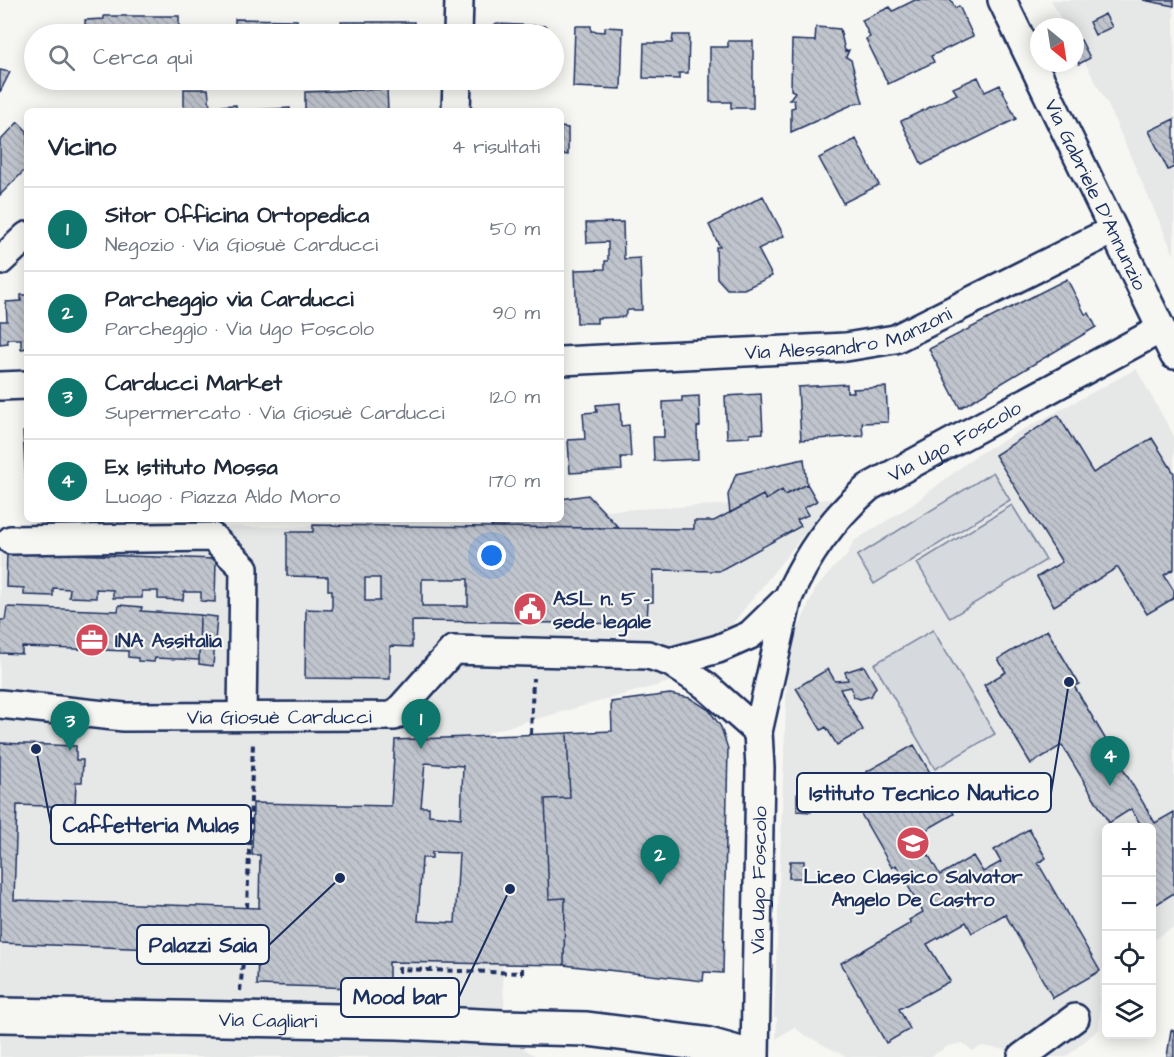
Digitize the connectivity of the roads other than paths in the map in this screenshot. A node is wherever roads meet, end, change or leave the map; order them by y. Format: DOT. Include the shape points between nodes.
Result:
graph roads {
  1 [pos="459,0"];
  2 [pos="1002,0"];
  3 [pos="458,24"];
  4 [pos="457,90"];
  5 [pos="456,108"];
  6 [pos="1113,230"];
  7 [pos="24,239"];
  8 [pos="0,261"];
  9 [pos="1161,329"];
  10 [pos="1174,355"];
  11 [pos="564,361"];
  12 [pos="24,385"];
  13 [pos="0,386"];
  14 [pos="11,540"];
  15 [pos="788,598"];
  16 [pos="670,662"];
  17 [pos="0,704"];
  18 [pos="248,717"];
  19 [pos="758,732"];
  20 [pos="0,1015"];
  21 [pos="1075,1018"];
  22 [pos="753,1057"];
  23 [pos="1022,1057"];
  1 -- 3 [label="street"];
  2 -- 6 [label="street, Via Gabriele D'Annunzio"];
  4 -- 5 [label="street"];
  6 -- 9 [label="street, Via Gabriele D'Annunzio"];
  6 -- 11 [label="street, Via Alessandro Manzoni" via="895,339 846,347"];
  7 -- 8 [label="street"];
  9 -- 10 [label="street, Via Gabriele D'Annunzio"];
  9 -- 15 [label="street, Via Ugo Foscolo" via="869,488 826,533"];
  12 -- 13 [label="street"];
  14 -- 18 [label="street" via="212,537 244,568"];
  15 -- 16 [label="street, Via Ugo Foscolo" via="750,635 718,649"];
  15 -- 19 [label="street, Via Ugo Foscolo"];
  16 -- 18 [label="street, Via Giosuè Carducci" via="648,655 453,650 394,716"];
  16 -- 19 [label="street, Via Giosuè Carducci" via="705,686"];
  17 -- 18 [label="street, Via Giosuè Carducci" via="124,717"];
  19 -- 22 [label="street, Via Ugo Foscolo"];
  20 -- 22 [label="main road, Via Cagliari" via="587,1029 705,1044"];
  21 -- 23 [label="street"];
}
